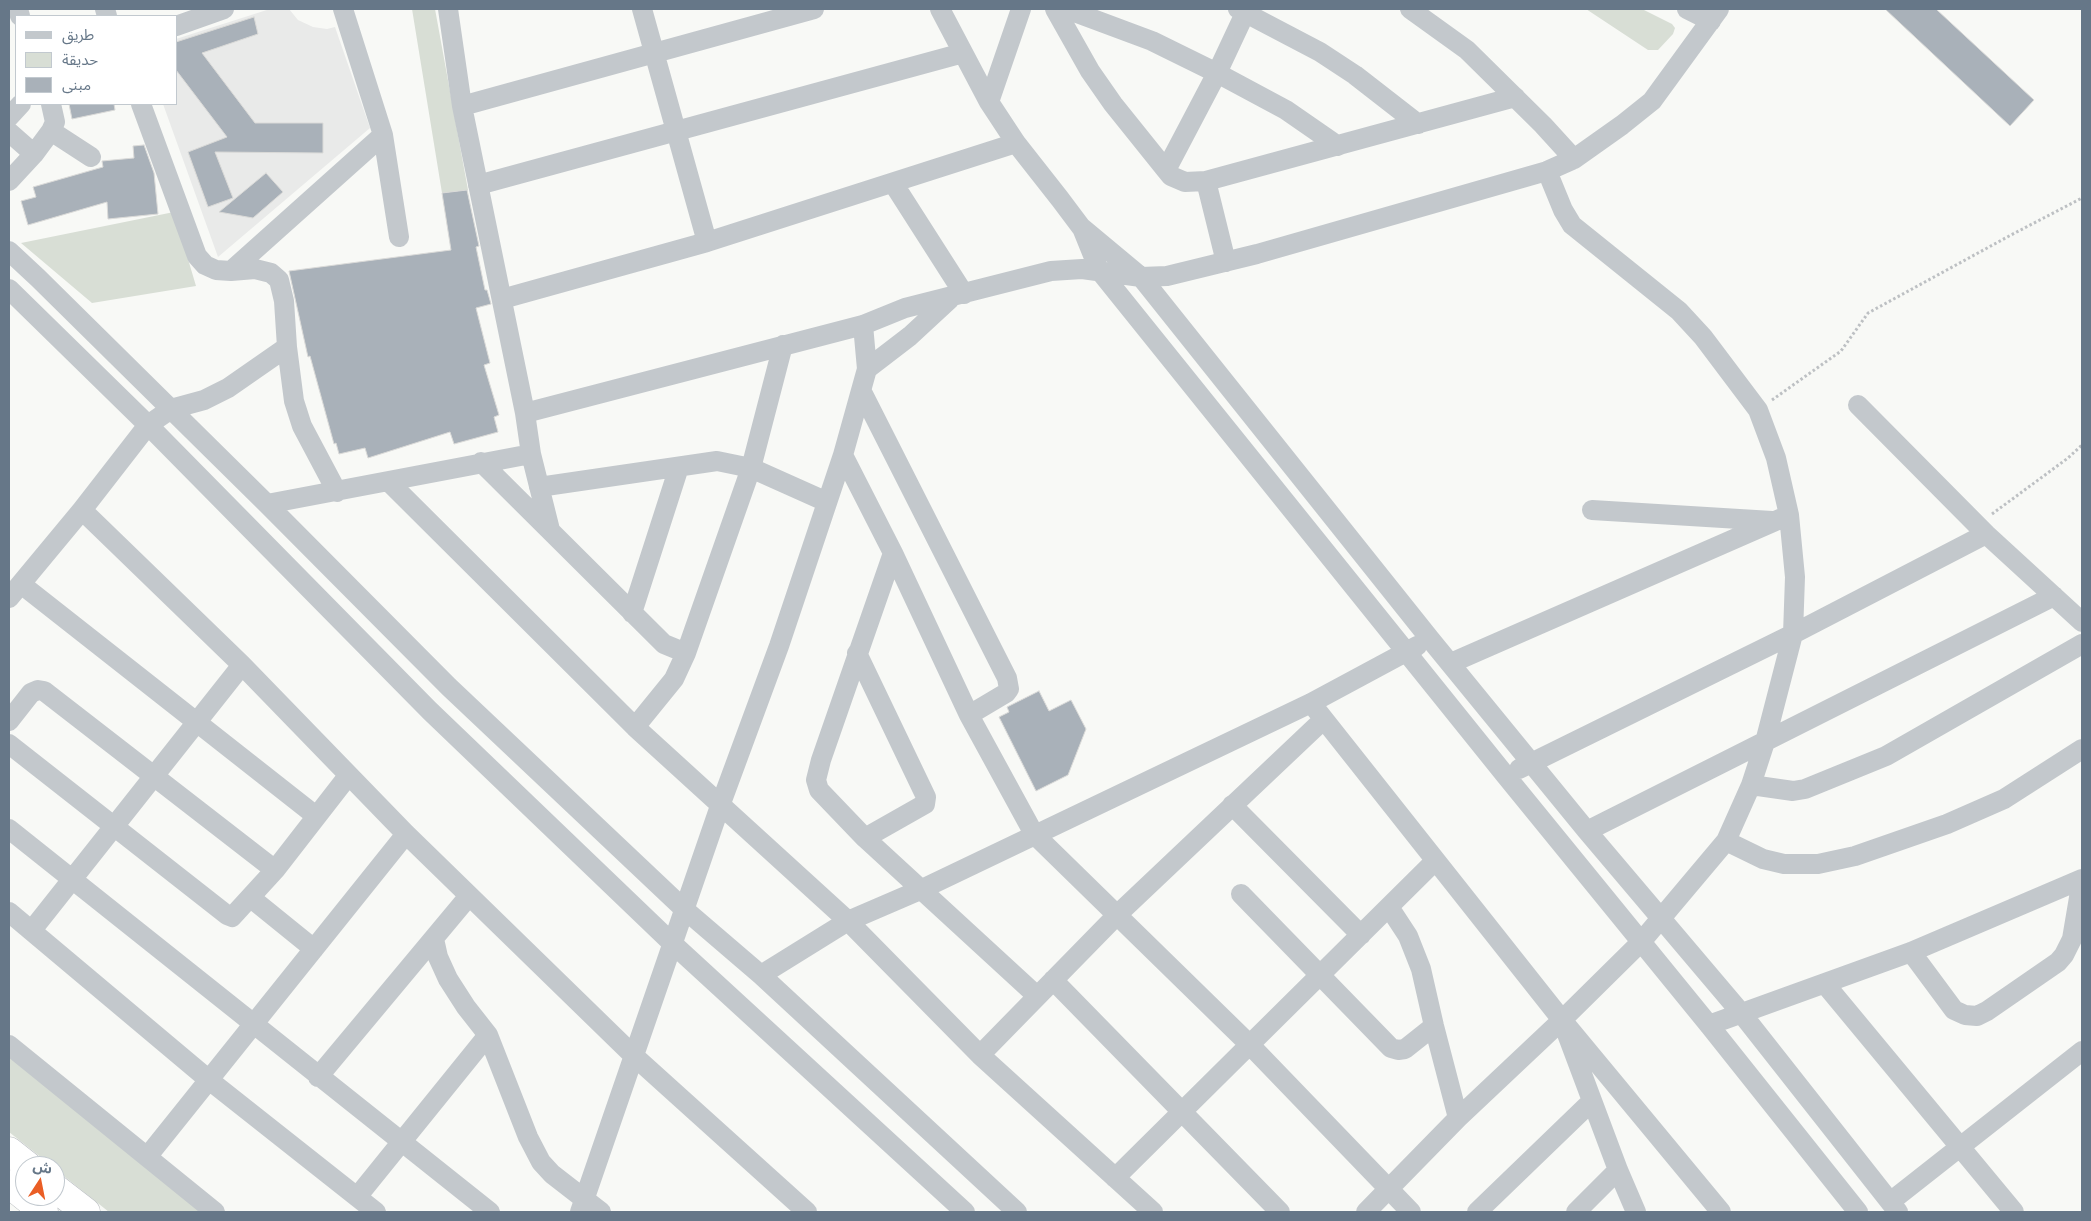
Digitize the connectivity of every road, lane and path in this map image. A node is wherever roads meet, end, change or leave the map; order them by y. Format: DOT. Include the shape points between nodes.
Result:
graph roads {
  1 [pos="224,9"];
  2 [pos="343,9"];
  3 [pos="448,9"];
  4 [pos="642,9"];
  5 [pos="814,9"];
  6 [pos="940,9"];
  7 [pos="1021,9"];
  8 [pos="1055,9"];
  9 [pos="1066,9"];
  10 [pos="1410,9"];
  11 [pos="1688,9"];
  12 [pos="1243,10"];
  13 [pos="1715,15"];
  14 [pos="178,25"];
  15 [pos="654,52"];
  16 [pos="963,54"];
  17 [pos="1217,73"];
  18 [pos="1515,97"];
  19 [pos="989,102"];
  20 [pos="19,105"];
  21 [pos="51,105"];
  22 [pos="140,105"];
  23 [pos="462,106"];
  24 [pos="9,117"];
  25 [pos="1418,124"];
  26 [pos="51,131"];
  27 [pos="9,132"];
  28 [pos="676,132"];
  29 [pos="383,135"];
  30 [pos="1016,143"];
  31 [pos="1338,146"];
  32 [pos="34,154"];
  33 [pos="91,157"];
  34 [pos="1574,159"];
  35 [pos="1166,170"];
  36 [pos="1547,171"];
  37 [pos="9,181"];
  38 [pos="1206,181"];
  39 [pos="893,183"];
  40 [pos="478,184"];
  41 [pos="2082,198"];
  42 [pos="1082,227"];
  43 [pos="399,237"];
  44 [pos="707,242"];
  45 [pos="9,251"];
  46 [pos="1226,262"];
  47 [pos="1099,270"];
  48 [pos="231,271"];
  49 [pos="1141,277"];
  50 [pos="9,289"];
  51 [pos="957,296"];
  52 [pos="502,299"];
  53 [pos="863,325"];
  54 [pos="783,345"];
  55 [pos="287,347"];
  56 [pos="867,369"];
  57 [pos="862,392"];
  58 [pos="1858,405"];
  59 [pos="171,409"];
  60 [pos="1758,410"];
  61 [pos="525,413"];
  62 [pos="148,425"];
  63 [pos="2082,445"];
  64 [pos="531,454"];
  65 [pos="843,455"];
  66 [pos="481,462"];
  67 [pos="679,467"];
  68 [pos="751,468"];
  69 [pos="388,481"];
  70 [pos="539,487"];
  71 [pos="337,492"];
  72 [pos="827,502"];
  73 [pos="267,504"];
  74 [pos="82,510"];
  75 [pos="1592,510"];
  76 [pos="1783,518"];
  77 [pos="550,530"];
  78 [pos="1981,530"];
  79 [pos="893,553"];
  80 [pos="15,591"];
  81 [pos="2054,596"];
  82 [pos="632,613"];
  83 [pos="2082,622"];
  84 [pos="1793,634"];
  85 [pos="1430,640"];
  86 [pos="2082,644"];
  87 [pos="1406,651"];
  88 [pos="686,653"];
  89 [pos="857,653"];
  90 [pos="1451,663"];
  91 [pos="242,665"];
  92 [pos="1310,703"];
  93 [pos="969,714"];
  94 [pos="1323,720"];
  95 [pos="9,721"];
  96 [pos="196,723"];
  97 [pos="635,727"];
  98 [pos="1765,742"];
  99 [pos="9,744"];
  100 [pos="2082,749"];
  101 [pos="1530,763"];
  102 [pos="154,776"];
  103 [pos="348,776"];
  104 [pos="1506,776"];
  105 [pos="1751,785"];
  106 [pos="1232,805"];
  107 [pos="720,806"];
  108 [pos="316,816"];
  109 [pos="115,826"];
  110 [pos="9,829"];
  111 [pos="1587,831"];
  112 [pos="406,834"];
  113 [pos="1034,834"];
  114 [pos="865,838"];
  115 [pos="1726,841"];
  116 [pos="1435,861"];
  117 [pos="275,870"];
  118 [pos="2082,879"];
  119 [pos="72,880"];
  120 [pos="920,890"];
  121 [pos="1241,894"];
  122 [pos="469,896"];
  123 [pos="251,898"];
  124 [pos="1389,907"];
  125 [pos="684,909"];
  126 [pos="9,912"];
  127 [pos="1118,914"];
  128 [pos="1662,919"];
  129 [pos="848,921"];
  130 [pos="32,930"];
  131 [pos="1361,934"];
  132 [pos="434,939"];
  133 [pos="1641,942"];
  134 [pos="673,944"];
  135 [pos="314,949"];
  136 [pos="1911,952"];
  137 [pos="761,975"];
  138 [pos="1321,975"];
  139 [pos="1053,980"];
  140 [pos="1825,984"];
  141 [pos="1038,996"];
  142 [pos="1742,1014"];
  143 [pos="1562,1020"];
  144 [pos="253,1025"];
  145 [pos="1709,1025"];
  146 [pos="1434,1026"];
  147 [pos="488,1035"];
  148 [pos="9,1045"];
  149 [pos="1250,1045"];
  150 [pos="2082,1051"];
  151 [pos="980,1055"];
  152 [pos="634,1056"];
  153 [pos="318,1077"];
  154 [pos="209,1080"];
  155 [pos="1591,1102"];
  156 [pos="1181,1111"];
  157 [pos="1458,1118"];
  158 [pos="400,1143"];
  159 [pos="1960,1146"];
  160 [pos="147,1157"];
  161 [pos="1618,1170"];
  162 [pos="1115,1178"];
  163 [pos="9,1184"];
  164 [pos="1388,1189"];
  165 [pos="65,1196"];
  166 [pos="357,1197"];
  167 [pos="582,1206"];
  168 [pos="1894,1207"];
  169 [pos="44,1212"];
  170 [pos="86,1212"];
  171 [pos="215,1212"];
  172 [pos="376,1212"];
  173 [pos="490,1212"];
  174 [pos="601,1212"];
  175 [pos="807,1212"];
  176 [pos="965,1212"];
  177 [pos="1017,1212"];
  178 [pos="1153,1212"];
  179 [pos="1280,1212"];
  180 [pos="1366,1212"];
  181 [pos="1411,1212"];
  182 [pos="1477,1212"];
  183 [pos="1576,1212"];
  184 [pos="1636,1212"];
  185 [pos="1721,1212"];
  186 [pos="1858,1212"];
  187 [pos="2014,1212"];
  1 -- 14 [label="street"];
  2 -- 29 [label="street"];
  3 -- 23 [label="street"];
  4 -- 15 [label="street"];
  5 -- 15 [label="street"];
  6 -- 16 [label="street"];
  7 -- 19 [label="street"];
  8 -- 35 [label="street" via="1090,71"];
  9 -- 17 [label="street" via="1152,41"];
  10 -- 18 [label="street" via="1467,50"];
  11 -- 13 [label="street"];
  12 -- 17 [label="street"];
  12 -- 25 [label="street" via="1320,52"];
  13 -- 34 [label="street" via="1652,101"];
  15 -- 23 [label="street"];
  15 -- 28 [label="street"];
  16 -- 19 [label="street"];
  16 -- 28 [label="street"];
  17 -- 31 [label="street" via="1286,110"];
  17 -- 35 [label="street"];
  18 -- 25 [label="street"];
  18 -- 34 [label="street"];
  19 -- 30 [label="street"];
  20 -- 24 [label="street"];
  21 -- 26 [label="street" via="55,122"];
  22 -- 48 [label="street" via="197,256 216,270"];
  23 -- 40 [label="street"];
  25 -- 31 [label="street"];
  26 -- 32 [label="street"];
  26 -- 33 [label="street"];
  27 -- 32 [label="street"];
  28 -- 40 [label="street"];
  28 -- 44 [label="street"];
  29 -- 43 [label="street"];
  29 -- 48 [label="street"];
  30 -- 39 [label="street"];
  30 -- 42 [label="street"];
  31 -- 38 [label="street"];
  32 -- 37 [label="street"];
  34 -- 36 [label="street"];
  35 -- 38 [label="street" via="1185,182"];
  36 -- 46 [label="street"];
  36 -- 60 [label="street" via="1572,225 1679,311 1703,337"];
  38 -- 46 [label="street"];
  39 -- 44 [label="street"];
  39 -- 51 [label="street"];
  40 -- 52 [label="street"];
  41 -- 60 [label="path" via="1868,313 1841,351"];
  42 -- 47 [label="street"];
  42 -- 49 [label="street"];
  44 -- 52 [label="street"];
  45 -- 59 [label="street"];
  46 -- 49 [label="street" via="1167,276"];
  47 -- 49 [label="street"];
  47 -- 51 [label="street" via="1051,271"];
  47 -- 87 [label="street"];
  48 -- 55 [label="street" via="255,269 271,273 279,280"];
  49 -- 85 [label="street"];
  50 -- 62 [label="street"];
  51 -- 53 [label="street" via="905,308"];
  51 -- 56 [label="street"];
  52 -- 61 [label="street"];
  53 -- 54 [label="street"];
  53 -- 56 [label="street"];
  54 -- 61 [label="street"];
  54 -- 68 [label="street"];
  55 -- 59 [label="street" via="228,388 204,400"];
  55 -- 71 [label="street" via="294,400 302,426"];
  56 -- 57 [label="street"];
  57 -- 65 [label="street"];
  57 -- 93 [label="street" via="1007,678 1009,689 1006,693"];
  58 -- 78 [label="street"];
  59 -- 62 [label="street"];
  59 -- 73 [label="street"];
  60 -- 76 [label="street" via="1776,458"];
  61 -- 64 [label="street"];
  62 -- 74 [label="street"];
  62 -- 134 [label="street" via="430,711"];
  63 -- 78 [label="path"];
  64 -- 66 [label="street"];
  64 -- 70 [label="street"];
  65 -- 72 [label="street"];
  65 -- 79 [label="street"];
  66 -- 69 [label="street"];
  66 -- 77 [label="street"];
  67 -- 68 [label="street" via="716,461"];
  67 -- 70 [label="street"];
  67 -- 82 [label="street"];
  68 -- 72 [label="street"];
  68 -- 88 [label="street"];
  69 -- 71 [label="street"];
  69 -- 97 [label="street"];
  70 -- 77 [label="street"];
  71 -- 73 [label="street"];
  72 -- 107 [label="street" via="779,646"];
  73 -- 125 [label="street" via="449,688"];
  74 -- 80 [label="street"];
  74 -- 91 [label="street"];
  75 -- 76 [label="street"];
  76 -- 84 [label="street" via="1795,577"];
  76 -- 90 [label="street"];
  77 -- 82 [label="street"];
  78 -- 81 [label="street"];
  78 -- 84 [label="street"];
  79 -- 89 [label="street"];
  79 -- 93 [label="street"];
  80 -- 96 [label="street"];
  81 -- 83 [label="street"];
  81 -- 98 [label="street"];
  82 -- 88 [label="street" via="664,644"];
  84 -- 98 [label="street"];
  84 -- 101 [label="street"];
  85 -- 87 [label="street"];
  85 -- 90 [label="street"];
  86 -- 105 [label="street" via="1886,756 1805,789 1793,791"];
  87 -- 92 [label="street"];
  87 -- 104 [label="street"];
  88 -- 97 [label="street" via="674,679"];
  89 -- 114 [label="street" via="816,780 818,790"];
  89 -- 114 [label="street" via="926,797 926,804"];
  90 -- 101 [label="street"];
  91 -- 96 [label="street"];
  91 -- 103 [label="street"];
  92 -- 94 [label="street"];
  92 -- 113 [label="street"];
  93 -- 113 [label="street"];
  94 -- 106 [label="street"];
  94 -- 116 [label="street"];
  95 -- 102 [label="street" via="31,693 44,691"];
  96 -- 102 [label="street"];
  96 -- 108 [label="street"];
  97 -- 107 [label="street"];
  98 -- 105 [label="street"];
  98 -- 111 [label="street"];
  99 -- 109 [label="street"];
  100 -- 115 [label="street" via="2004,799 1947,824 1855,856 1818,864 1784,864 1764,859"];
  101 -- 104 [label="street"];
  101 -- 111 [label="street"];
  102 -- 109 [label="street"];
  102 -- 117 [label="street"];
  103 -- 108 [label="street"];
  103 -- 112 [label="street"];
  104 -- 133 [label="street"];
  105 -- 115 [label="street"];
  106 -- 127 [label="street"];
  106 -- 131 [label="street"];
  107 -- 125 [label="street"];
  107 -- 129 [label="street"];
  108 -- 117 [label="street"];
  109 -- 119 [label="street"];
  109 -- 123 [label="street" via="227,915 235,916"];
  110 -- 119 [label="street"];
  111 -- 128 [label="street"];
  112 -- 122 [label="street"];
  112 -- 135 [label="street"];
  113 -- 120 [label="street"];
  113 -- 127 [label="street"];
  114 -- 120 [label="street"];
  115 -- 128 [label="street"];
  116 -- 124 [label="street"];
  116 -- 143 [label="street"];
  117 -- 123 [label="street"];
  118 -- 136 [label="street"];
  118 -- 136 [label="street" via="2072,938 2064,955 1988,1011 1976,1016 1954,1010"];
  119 -- 130 [label="street"];
  119 -- 144 [label="street"];
  120 -- 129 [label="street"];
  120 -- 141 [label="street"];
  121 -- 138 [label="street"];
  122 -- 132 [label="street"];
  122 -- 152 [label="street"];
  123 -- 135 [label="street"];
  124 -- 131 [label="street"];
  124 -- 146 [label="street" via="1408,936 1421,969"];
  125 -- 134 [label="street"];
  125 -- 137 [label="street"];
  126 -- 130 [label="street"];
  127 -- 139 [label="street"];
  127 -- 149 [label="street"];
  128 -- 133 [label="street"];
  128 -- 142 [label="street"];
  129 -- 137 [label="street"];
  129 -- 151 [label="street"];
  130 -- 154 [label="street"];
  131 -- 138 [label="street"];
  132 -- 147 [label="street" via="448,979"];
  132 -- 153 [label="street"];
  133 -- 143 [label="street"];
  133 -- 145 [label="street"];
  134 -- 152 [label="street"];
  134 -- 176 [label="street"];
  135 -- 144 [label="street"];
  136 -- 140 [label="street"];
  137 -- 177 [label="street"];
  138 -- 146 [label="street" via="1391,1048 1405,1049"];
  138 -- 149 [label="street"];
  139 -- 141 [label="street"];
  139 -- 156 [label="street"];
  140 -- 142 [label="street"];
  140 -- 159 [label="street"];
  141 -- 151 [label="street"];
  142 -- 145 [label="street"];
  142 -- 168 [label="street"];
  143 -- 155 [label="street"];
  143 -- 157 [label="street"];
  143 -- 185 [label="street"];
  144 -- 153 [label="street"];
  144 -- 154 [label="street"];
  145 -- 186 [label="street"];
  146 -- 157 [label="street"];
  147 -- 158 [label="street"];
  147 -- 167 [label="street" via="541,1162"];
  148 -- 160 [label="street"];
  149 -- 156 [label="street"];
  149 -- 164 [label="street"];
  150 -- 159 [label="street"];
  151 -- 162 [label="street"];
  152 -- 167 [label="street"];
  152 -- 175 [label="street"];
  153 -- 158 [label="street"];
  154 -- 160 [label="street"];
  154 -- 166 [label="street"];
  155 -- 161 [label="street"];
  155 -- 182 [label="street"];
  156 -- 162 [label="street"];
  156 -- 179 [label="street"];
  157 -- 164 [label="street"];
  158 -- 166 [label="street"];
  158 -- 173 [label="street"];
  159 -- 168 [label="street"];
  159 -- 187 [label="street"];
  160 -- 171 [label="street"];
  161 -- 183 [label="street"];
  161 -- 184 [label="street"];
  162 -- 178 [label="street"];
  163 -- 169 [label="highway"];
  164 -- 180 [label="street"];
  164 -- 181 [label="street"];
  165 -- 170 [label="highway"];
  166 -- 172 [label="street"];
  167 -- 174 [label="street"];
}
